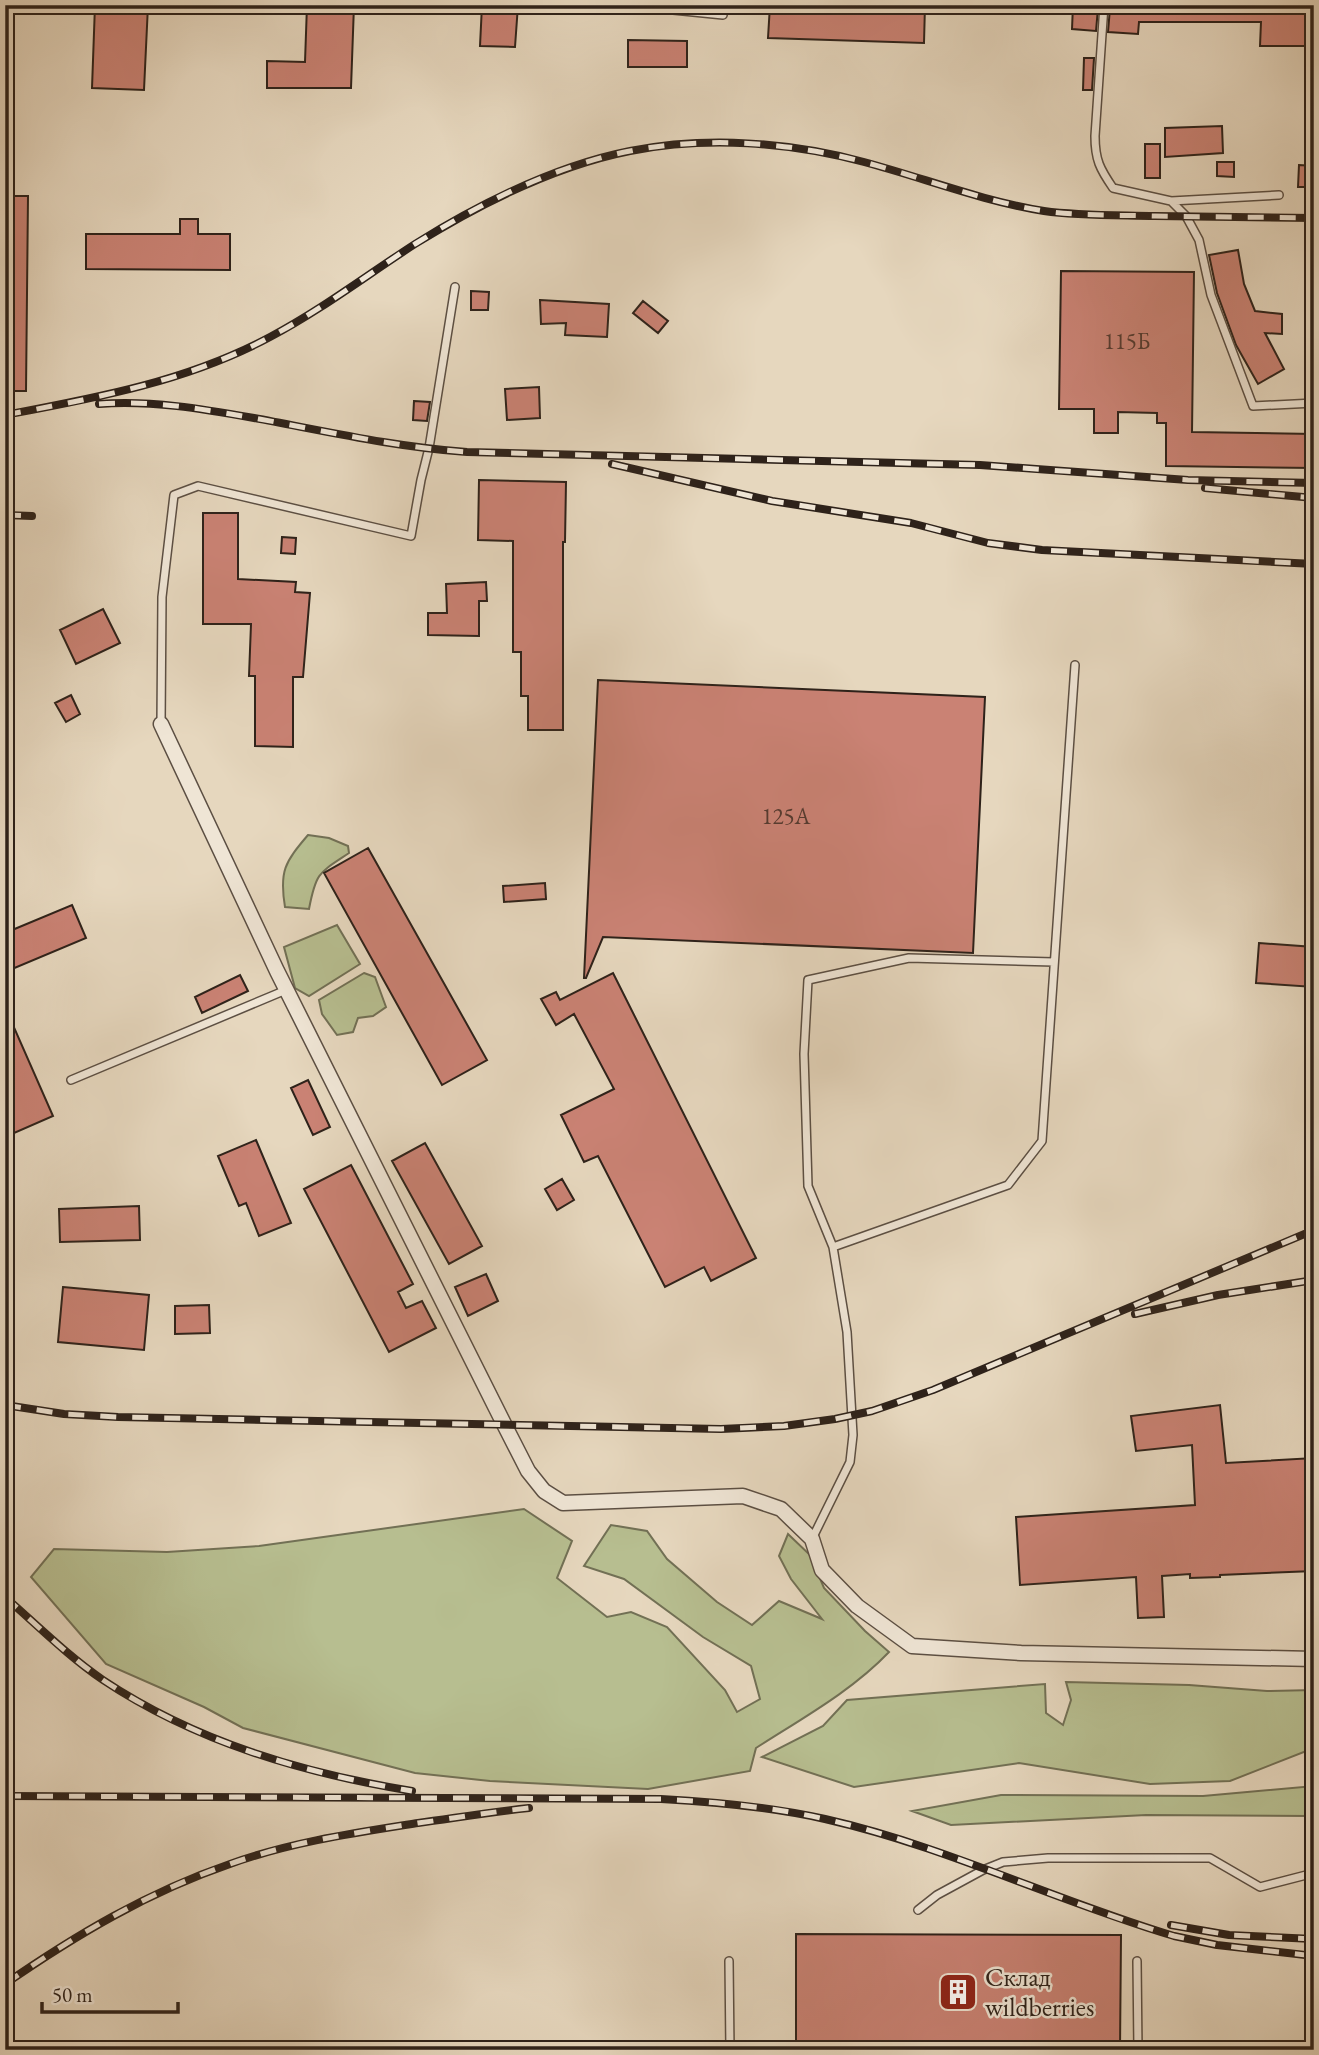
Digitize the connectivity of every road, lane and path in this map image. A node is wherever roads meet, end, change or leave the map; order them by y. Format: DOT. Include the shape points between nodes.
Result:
graph roads {
  1 [pos="623,5"];
  2 [pos="1104,5"];
  3 [pos="723,15"];
  4 [pos="1279,195"];
  5 [pos="1171,201"];
  6 [pos="455,287"];
  7 [pos="1314,402"];
  8 [pos="1075,666"];
  9 [pos="161,724"];
  10 [pos="1054,962"];
  11 [pos="287,990"];
  12 [pos="71,1080"];
  13 [pos="833,1247"];
  14 [pos="812,1539"];
  15 [pos="1314,1659"];
  16 [pos="1314,1873"];
  17 [pos="918,1910"];
  18 [pos="729,1961"];
  19 [pos="1137,1961"];
  20 [pos="730,2050"];
  21 [pos="1138,2050"];
  1 -- 3 [label="lane"];
  2 -- 5 [label="lane" via="1095,156 1113,188"];
  4 -- 5 [label="lane"];
  5 -- 7 [label="lane" via="1199,240 1211,295 1253,406"];
  6 -- 9 [label="lane" via="411,536 198,486 174,495 162,597"];
  8 -- 10 [label="lane"];
  9 -- 11 [label="street"];
  10 -- 13 [label="lane" via="1042,1141 1008,1185"];
  10 -- 13 [label="lane" via="909,958 808,980 804,1054 808,1186"];
  11 -- 12 [label="lane"];
  11 -- 14 [label="street" via="528,1471 544,1491 563,1503 743,1496 780,1509"];
  13 -- 14 [label="lane" via="847,1332 852,1450 845,1475"];
  14 -- 15 [label="street" via="822,1570 857,1606 912,1646"];
  16 -- 17 [label="lane" via="1260,1887 1210,1858 1003,1862 937,1895"];
  18 -- 20 [label="lane"];
  19 -- 21 [label="lane"];
}
